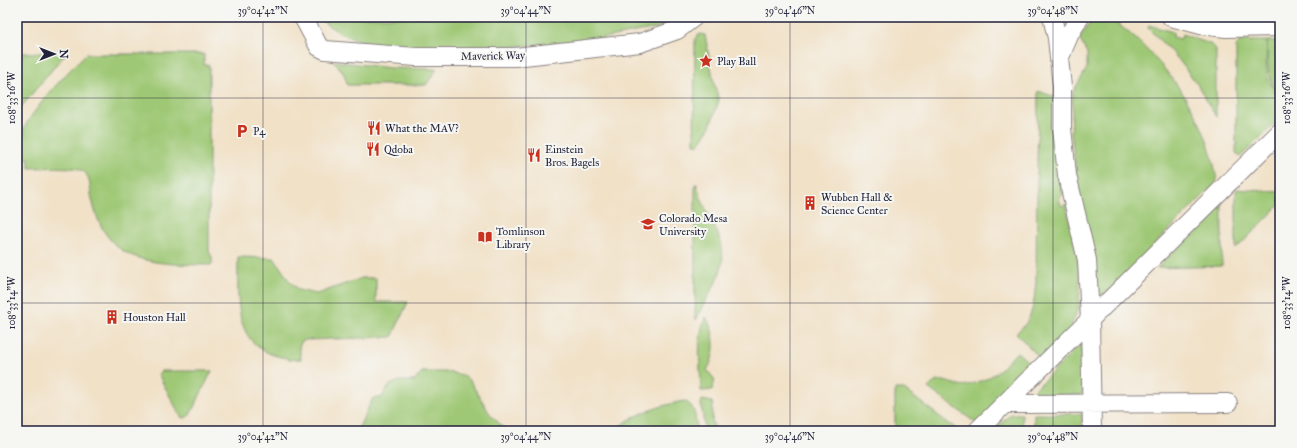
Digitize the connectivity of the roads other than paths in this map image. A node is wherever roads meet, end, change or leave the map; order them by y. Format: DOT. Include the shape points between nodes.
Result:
graph roads {
  1 [pos="303,17"];
  2 [pos="694,17"];
  3 [pos="1052,17"];
  4 [pos="1080,17"];
  5 [pos="1171,17"];
  6 [pos="1280,27"];
  7 [pos="1059,60"];
  8 [pos="1280,132"];
  9 [pos="1090,320"];
  10 [pos="1228,403"];
  11 [pos="1005,404"];
  12 [pos="1091,404"];
  13 [pos="977,431"];
  14 [pos="1092,431"];
  1 -- 2 [label="street, Maverick Way" via="319,47 325,50 416,57 515,57 640,43 677,30"];
  3 -- 7 [label="street"];
  4 -- 7 [label="street"];
  5 -- 6 [label="street" via="1226,28"];
  7 -- 9 [label="street" via="1065,159 1087,260"];
  8 -- 9 [label="street"];
  9 -- 11 [label="street"];
  9 -- 12 [label="street"];
  10 -- 12 [label="street"];
  11 -- 12 [label="street"];
  11 -- 13 [label="street"];
  12 -- 14 [label="street"];
}
